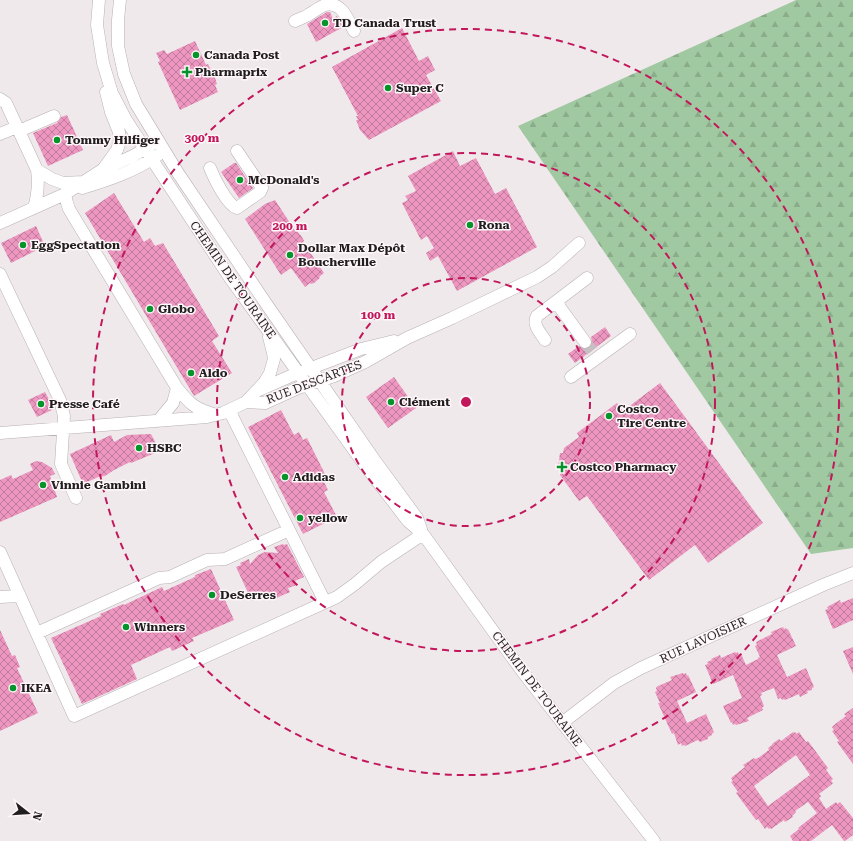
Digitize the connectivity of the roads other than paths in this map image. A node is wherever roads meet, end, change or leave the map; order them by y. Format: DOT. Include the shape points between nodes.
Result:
graph roads {
  1 [pos="99,0"];
  2 [pos="120,0"];
  3 [pos="302,17"];
  4 [pos="354,31"];
  5 [pos="100,51"];
  6 [pos="0,99"];
  7 [pos="54,116"];
  8 [pos="18,129"];
  9 [pos="0,134"];
  10 [pos="158,140"];
  11 [pos="145,149"];
  12 [pos="164,151"];
  13 [pos="238,151"];
  14 [pos="152,160"];
  15 [pos="210,168"];
  16 [pos="37,170"];
  17 [pos="102,170"];
  18 [pos="84,182"];
  19 [pos="66,194"];
  20 [pos="34,208"];
  21 [pos="0,223"];
  22 [pos="579,243"];
  23 [pos="0,274"];
  24 [pos="587,278"];
  25 [pos="556,302"];
  26 [pos="267,329"];
  27 [pos="630,334"];
  28 [pos="407,338"];
  29 [pos="545,340"];
  30 [pos="593,356"];
  31 [pos="311,368"];
  32 [pos="299,372"];
  33 [pos="571,377"];
  34 [pos="320,380"];
  35 [pos="308,385"];
  36 [pos="177,388"];
  37 [pos="256,392"];
  38 [pos="246,402"];
  39 [pos="229,410"];
  40 [pos="216,414"];
  41 [pos="158,421"];
  42 [pos="64,429"];
  43 [pos="0,433"];
  44 [pos="76,498"];
  45 [pos="289,530"];
  46 [pos="423,534"];
  47 [pos="0,552"];
  48 [pos="853,573"];
  49 [pos="0,596"];
  50 [pos="20,596"];
  51 [pos="325,602"];
  52 [pos="37,633"];
  53 [pos="562,723"];
  54 [pos="654,841"];
  1 -- 5 [label="street, CHEMIN DE TOURAINE" via="97,25"];
  2 -- 10 [label="street, CHEMIN DE TOURAINE" via="118,46 124,74 136,104"];
  3 -- 4 [label="street" via="325,6 336,6 342,9"];
  5 -- 11 [label="street, CHEMIN DE TOURAINE" via="116,100"];
  5 -- 17 [label="street" via="108,100 120,141 115,154"];
  6 -- 8 [label="street" via="6,103"];
  7 -- 8 [label="street"];
  8 -- 9 [label="street"];
  8 -- 16 [label="street"];
  10 -- 11 [label="street"];
  10 -- 12 [label="street, CHEMIN DE TOURAINE"];
  11 -- 14 [label="street, CHEMIN DE TOURAINE"];
  11 -- 17 [label="street"];
  12 -- 14 [label="street"];
  12 -- 31 [label="street, CHEMIN DE TOURAINE"];
  13 -- 15 [label="street" via="262,188 237,208 232,205 212,176"];
  14 -- 19 [label="street" via="114,178"];
  14 -- 26 [label="street, CHEMIN DE TOURAINE"];
  16 -- 18 [label="street" via="63,183"];
  16 -- 20 [label="street" via="38,192"];
  17 -- 18 [label="street"];
  18 -- 19 [label="street"];
  19 -- 20 [label="street"];
  19 -- 36 [label="street" via="73,215"];
  20 -- 21 [label="street"];
  22 -- 28 [label="street, RUE DESCARTES" via="537,277"];
  23 -- 42 [label="street" via="60,400"];
  24 -- 25 [label="street"];
  25 -- 29 [label="street" via="536,318 535,325"];
  25 -- 30 [label="street"];
  26 -- 32 [label="street, CHEMIN DE TOURAINE"];
  26 -- 37 [label="street" via="273,352 273,364 267,378"];
  27 -- 30 [label="street" via="615,350"];
  28 -- 31 [label="street, RUE DESCARTES" via="361,348"];
  28 -- 34 [label="street, RUE DESCARTES" via="365,362"];
  30 -- 33 [label="street"];
  31 -- 32 [label="street, RUE DESCARTES"];
  31 -- 34 [label="street, CHEMIN DE TOURAINE"];
  32 -- 35 [label="street, CHEMIN DE TOURAINE"];
  32 -- 37 [label="street, RUE DESCARTES"];
  34 -- 35 [label="street, RUE DESCARTES"];
  34 -- 46 [label="street, CHEMIN DE TOURAINE" via="416,518"];
  35 -- 38 [label="street, RUE DESCARTES" via="265,402"];
  35 -- 46 [label="street, CHEMIN DE TOURAINE" via="369,470 408,520"];
  36 -- 40 [label="street" via="192,405"];
  36 -- 41 [label="street" via="173,403"];
  37 -- 38 [label="street, RUE DESCARTES"];
  38 -- 39 [label="street"];
  39 -- 40 [label="street"];
  39 -- 45 [label="street"];
  40 -- 41 [label="street"];
  41 -- 42 [label="street"];
  42 -- 43 [label="street"];
  42 -- 44 [label="street" via="62,464"];
  45 -- 51 [label="street"];
  45 -- 52 [label="street" via="225,559 207,560 170,577 159,578"];
  46 -- 51 [label="street" via="381,562 337,597"];
  46 -- 53 [label="street, CHEMIN DE TOURAINE"];
  47 -- 50 [label="street"];
  48 -- 53 [label="street, RUE LAVOISIER" via="641,668 614,684"];
  49 -- 50 [label="street"];
  50 -- 52 [label="street"];
  51 -- 52 [label="street" via="74,716"];
  53 -- 54 [label="street, CHEMIN DE TOURAINE"];
}
